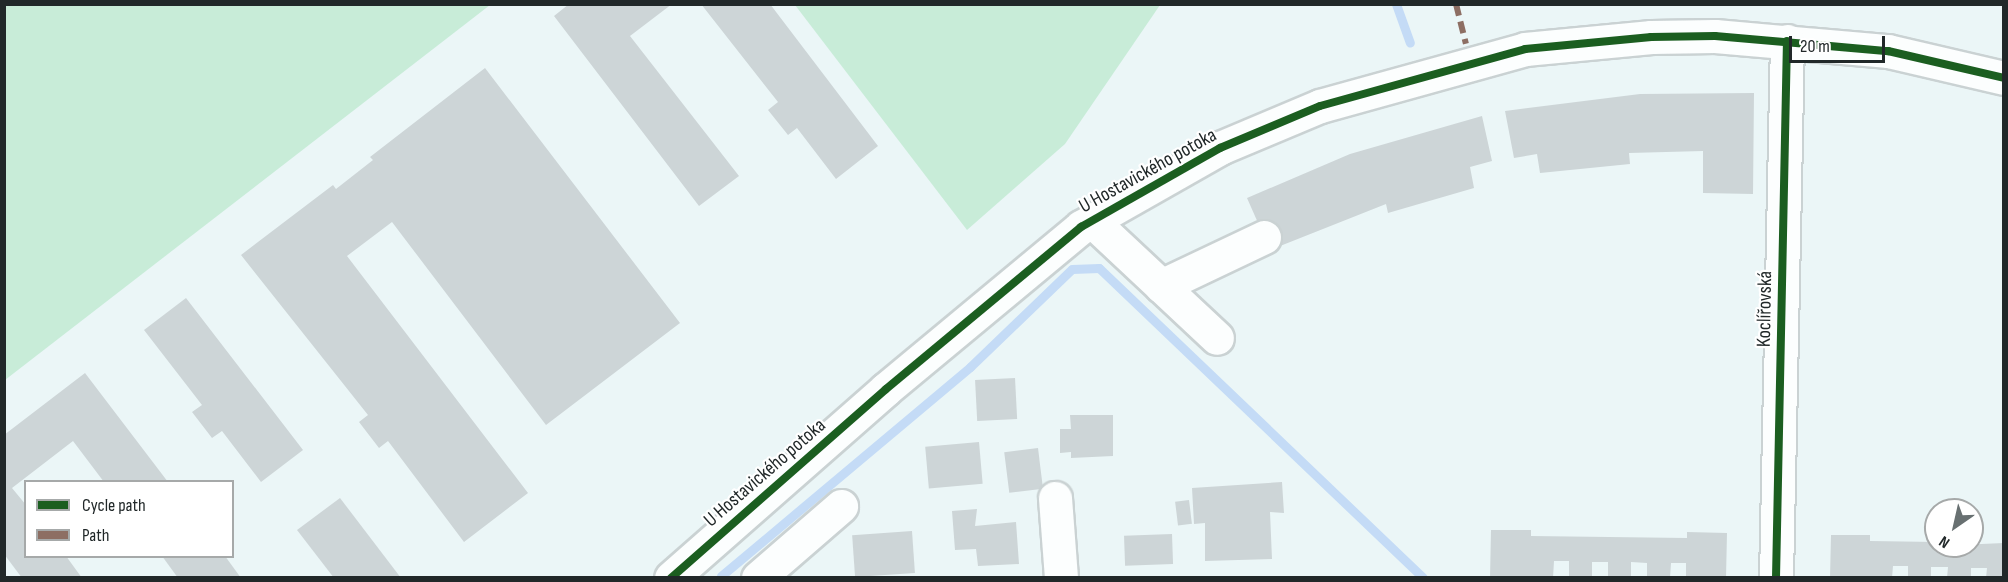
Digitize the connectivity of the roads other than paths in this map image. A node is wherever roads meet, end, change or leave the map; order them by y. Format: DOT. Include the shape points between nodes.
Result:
graph roads {
  1 [pos="1787,41"];
  2 [pos="2004,78"];
  3 [pos="1092,221"];
  4 [pos="1264,237"];
  5 [pos="1161,286"];
  6 [pos="1217,338"];
  7 [pos="1055,498"];
  8 [pos="841,506"];
  9 [pos="671,578"];
  10 [pos="758,578"];
  11 [pos="1061,578"];
  12 [pos="1776,578"];
  1 -- 2 [label="street, U Hostavického potoka" via="1888,51"];
  1 -- 3 [label="street, U Hostavického potoka" via="1651,37 1525,49 1395,82 1320,106 1220,148"];
  1 -- 12 [label="street, Koclířovská"];
  3 -- 5 [label="street"];
  3 -- 9 [label="street, U Hostavického potoka" via="886,389"];
  4 -- 5 [label="street"];
  5 -- 6 [label="street"];
  7 -- 11 [label="street"];
  8 -- 10 [label="street"];
}
